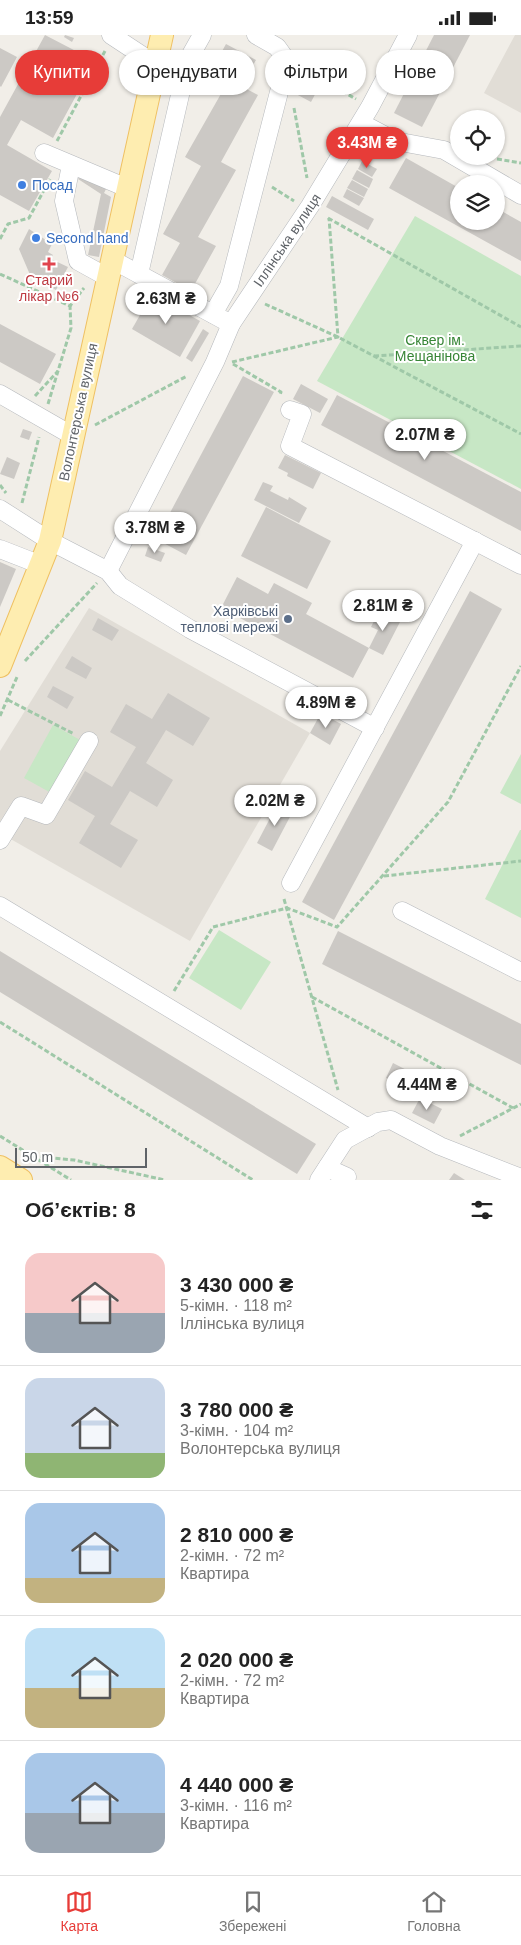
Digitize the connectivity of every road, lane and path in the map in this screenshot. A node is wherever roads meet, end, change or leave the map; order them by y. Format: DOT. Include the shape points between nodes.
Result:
graph roads {
  1 [pos="162,35"];
  2 [pos="202,35"];
  3 [pos="256,35"];
  4 [pos="408,35"];
  5 [pos="109,41"];
  6 [pos="127,50"];
  7 [pos="158,50"];
  8 [pos="279,50"];
  9 [pos="148,95"];
  10 [pos="278,95"];
  11 [pos="348,95"];
  12 [pos="294,107"];
  13 [pos="370,107"];
  14 [pos="360,123"];
  15 [pos="57,159"];
  16 [pos="505,161"];
  17 [pos="521,163"];
  18 [pos="257,177"];
  19 [pos="127,188"];
  20 [pos="521,195"];
  21 [pos="310,206"];
  22 [pos="329,218"];
  23 [pos="0,239"];
  24 [pos="102,273"];
  25 [pos="0,274"];
  26 [pos="138,274"];
  27 [pos="249,296"];
  28 [pos="213,314"];
  29 [pos="231,324"];
  30 [pos="521,327"];
  31 [pos="338,337"];
  32 [pos="521,346"];
  33 [pos="373,356"];
  34 [pos="230,362"];
  35 [pos="58,371"];
  36 [pos="0,394"];
  37 [pos="285,404"];
  38 [pos="28,410"];
  39 [pos="521,434"];
  40 [pos="73,436"];
  41 [pos="0,509"];
  42 [pos="50,541"];
  43 [pos="475,541"];
  44 [pos="0,549"];
  45 [pos="41,565"];
  46 [pos="521,565"];
  47 [pos="108,571"];
  48 [pos="24,661"];
  49 [pos="0,666"];
  50 [pos="521,666"];
  51 [pos="8,700"];
  52 [pos="375,728"];
  53 [pos="89,741"];
  54 [pos="0,840"];
  55 [pos="521,861"];
  56 [pos="383,876"];
  57 [pos="291,883"];
  58 [pos="0,906"];
  59 [pos="287,908"];
  60 [pos="402,911"];
  61 [pos="521,971"];
  62 [pos="311,997"];
  63 [pos="165,1005"];
  64 [pos="0,1022"];
  65 [pos="521,1104"];
  66 [pos="513,1108"];
  67 [pos="344,1113"];
  68 [pos="368,1128"];
  69 [pos="0,1136"];
  70 [pos="440,1147"];
  71 [pos="33,1156"];
  72 [pos="0,1167"];
  73 [pos="323,1174"];
  74 [pos="347,1177"];
  75 [pos="521,1178"];
  76 [pos="21,1180"];
  77 [pos="71,1180"];
  78 [pos="165,1180"];
  79 [pos="253,1180"];
  1 -- 7 [label="main road, Волонтерська вулиця"];
  2 -- 26 [label="street" via="188,60"];
  3 -- 8 [label="street"];
  4 -- 13 [label="street, Іллінська вулиця"];
  5 -- 6 [label="street"];
  5 -- 15 [label="path" via="54,147"];
  9 -- 19 [label="main road, Волонтерська вулиця"];
  10 -- 18 [label="street"];
  11 -- 13 [label="path"];
  12 -- 21 [label="path"];
  13 -- 14 [label="street, Іллінська вулиця"];
  14 -- 20 [label="street" via="395,141 444,150"];
  14 -- 21 [label="street, Іллінська вулиця"];
  15 -- 19 [label="street"];
  15 -- 23 [label="path" via="56,168 29,218 8,224"];
  15 -- 24 [label="street" via="78,261"];
  16 -- 17 [label="path"];
  18 -- 21 [label="path" via="299,204"];
  18 -- 28 [label="street" via="229,286"];
  19 -- 24 [label="main road, Волонтерська вулиця"];
  21 -- 22 [label="path"];
  21 -- 27 [label="street, Іллінська вулиця"];
  22 -- 30 [label="path"];
  22 -- 31 [label="path"];
  24 -- 25 [label="path" via="70,306"];
  24 -- 26 [label="street"];
  24 -- 40 [label="main road, Волонтерська вулиця"];
  26 -- 28 [label="street"];
  27 -- 29 [label="street, Іллінська вулиця"];
  27 -- 31 [label="path"];
  28 -- 29 [label="street"];
  29 -- 47 [label="street, Іллінська вулиця" via="215,362"];
  31 -- 33 [label="path"];
  32 -- 33 [label="path"];
  33 -- 39 [label="path"];
  34 -- 37 [label="path" via="281,392"];
  35 -- 38 [label="path" via="34,397"];
  36 -- 38 [label="street"];
  37 -- 43 [label="street" via="302,414 290,446"];
  38 -- 40 [label="street"];
  40 -- 42 [label="main road, Волонтерська вулиця"];
  41 -- 42 [label="street"];
  42 -- 45 [label="main road, Волонтерська вулиця"];
  42 -- 47 [label="street"];
  43 -- 46 [label="street"];
  43 -- 52 [label="street"];
  44 -- 45 [label="street"];
  45 -- 49 [label="main road, Волонтерська вулиця"];
  47 -- 48 [label="path"];
  47 -- 52 [label="street" via="120,586 190,629"];
  50 -- 56 [label="path" via="448,803"];
  51 -- 53 [label="path"];
  52 -- 57 [label="street"];
  53 -- 54 [label="street" via="46,815 21,805"];
  55 -- 56 [label="path"];
  56 -- 59 [label="path" via="337,927"];
  57 -- 59 [label="path" via="283,895"];
  58 -- 63 [label="street"];
  59 -- 62 [label="path"];
  59 -- 63 [label="path" via="213,927"];
  60 -- 61 [label="street"];
  62 -- 66 [label="path"];
  62 -- 67 [label="path"];
  63 -- 67 [label="street"];
  64 -- 79 [label="path"];
  65 -- 66 [label="path"];
  66 -- 70 [label="path"];
  67 -- 68 [label="street"];
  68 -- 70 [label="street" via="391,1120"];
  68 -- 73 [label="street" via="345,1140"];
  69 -- 71 [label="path"];
  70 -- 75 [label="street"];
  71 -- 77 [label="path"];
  71 -- 78 [label="path"];
  72 -- 76 [label="main road"];
  73 -- 74 [label="street"];
}
